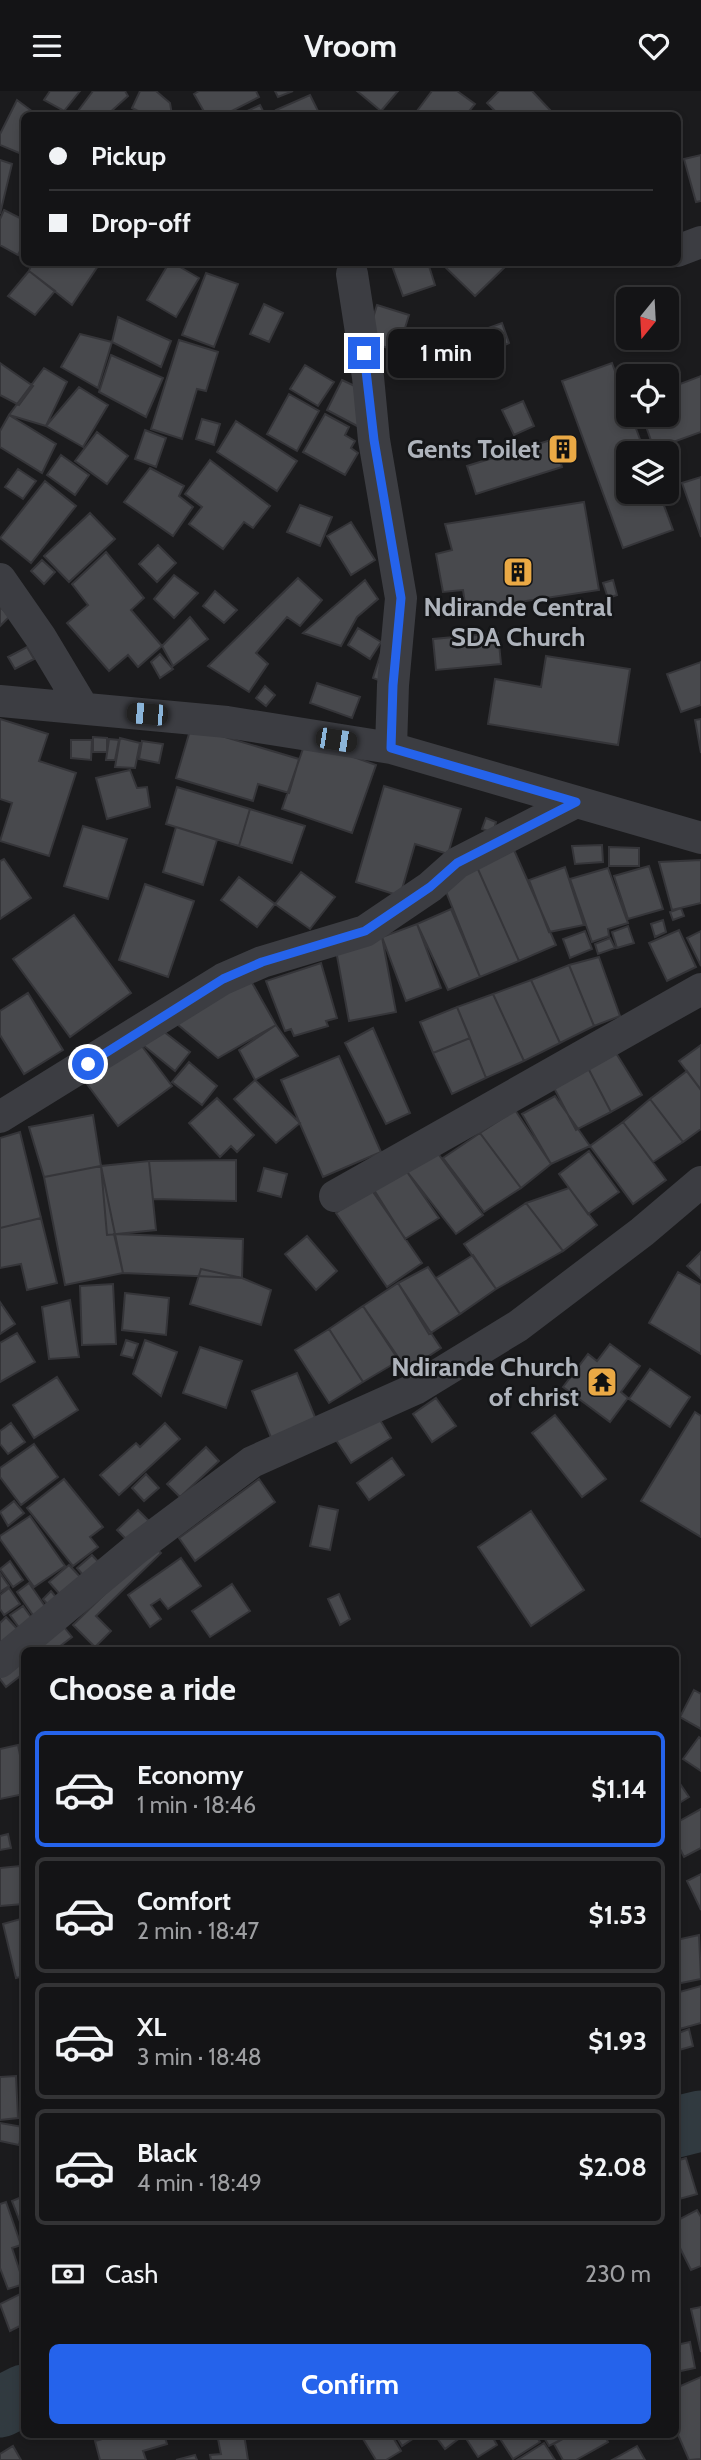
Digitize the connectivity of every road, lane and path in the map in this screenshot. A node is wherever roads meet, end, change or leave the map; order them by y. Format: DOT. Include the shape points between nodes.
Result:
graph roads {
  1 [pos="701,242"];
  2 [pos="681,250"];
  3 [pos="352,274"];
  4 [pos="0,579"];
  5 [pos="0,701"];
  6 [pos="83,708"];
  7 [pos="391,748"];
  8 [pos="576,802"];
  9 [pos="701,838"];
  10 [pos="701,989"];
  11 [pos="0,1117"];
  12 [pos="701,1182"];
  13 [pos="335,1196"];
  14 [pos="0,1663"];
  1 -- 2 [label="street"];
  3 -- 7 [label="street" via="401,598"];
  4 -- 6 [label="street"];
  5 -- 6 [label="street"];
  6 -- 7 [label="street" via="227,722"];
  7 -- 8 [label="street"];
  8 -- 9 [label="street"];
  8 -- 11 [label="street" via="457,863 365,931 262,962 223,979"];
  10 -- 13 [label="street"];
  12 -- 14 [label="street" via="518,1326 415,1389 252,1462 136,1549"];
}
